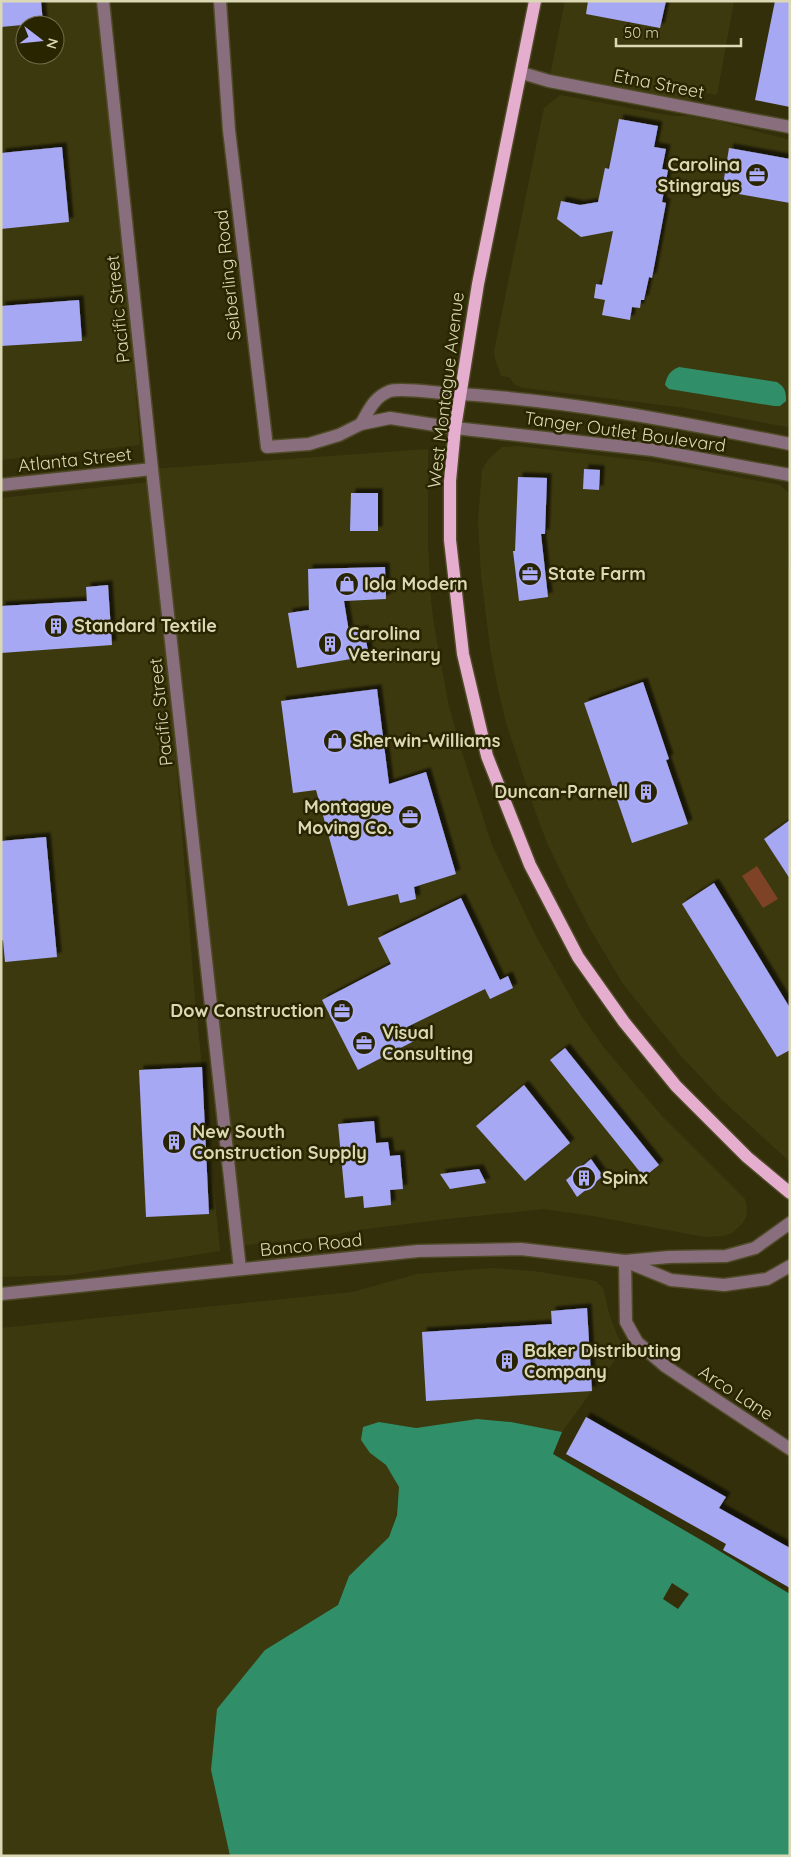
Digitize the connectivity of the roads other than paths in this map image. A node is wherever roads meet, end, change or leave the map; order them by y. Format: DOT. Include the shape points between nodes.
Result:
graph roads {
  1 [pos="103,1"];
  2 [pos="220,1"];
  3 [pos="535,1"];
  4 [pos="522,73"];
  5 [pos="790,127"];
  6 [pos="460,394"];
  7 [pos="361,424"];
  8 [pos="455,428"];
  9 [pos="790,444"];
  10 [pos="152,469"];
  11 [pos="790,475"];
  12 [pos="1,485"];
  13 [pos="790,1193"];
  14 [pos="790,1223"];
  15 [pos="625,1261"];
  16 [pos="790,1266"];
  17 [pos="240,1270"];
  18 [pos="1,1294"];
  19 [pos="790,1448"];
  1 -- 10 [label="street, Pacific Street"];
  2 -- 7 [label="street, Seiberling Road" via="229,130 267,447 309,444"];
  3 -- 4 [label="main road, West Montague Avenue"];
  4 -- 5 [label="street, Etna Street" via="549,81"];
  4 -- 6 [label="main road, West Montague Avenue" via="478,281"];
  6 -- 7 [label="street" via="392,390 377,397"];
  6 -- 8 [label="main road, West Montague Avenue"];
  6 -- 9 [label="street, Tanger Outlet Boulevard" via="605,410"];
  7 -- 8 [label="street, Seiberling Road" via="390,418"];
  8 -- 11 [label="street, Tanger Outlet Boulevard" via="653,450"];
  8 -- 13 [label="main road, West Montague Avenue" via="450,481 450,540 463,654 487,756 530,866 578,957 624,1022 676,1086 747,1157"];
  10 -- 12 [label="street, Atlanta Street"];
  10 -- 17 [label="street, Pacific Street"];
  14 -- 15 [label="street, Banco Road" via="755,1248 726,1256"];
  15 -- 16 [label="street, Banco Road" via="671,1280 724,1285 767,1279"];
  15 -- 17 [label="street, Banco Road" via="521,1250 418,1251"];
  15 -- 19 [label="street, Arco Lane" via="626,1322 637,1342 665,1366"];
  17 -- 18 [label="street, Banco Road"];
}
